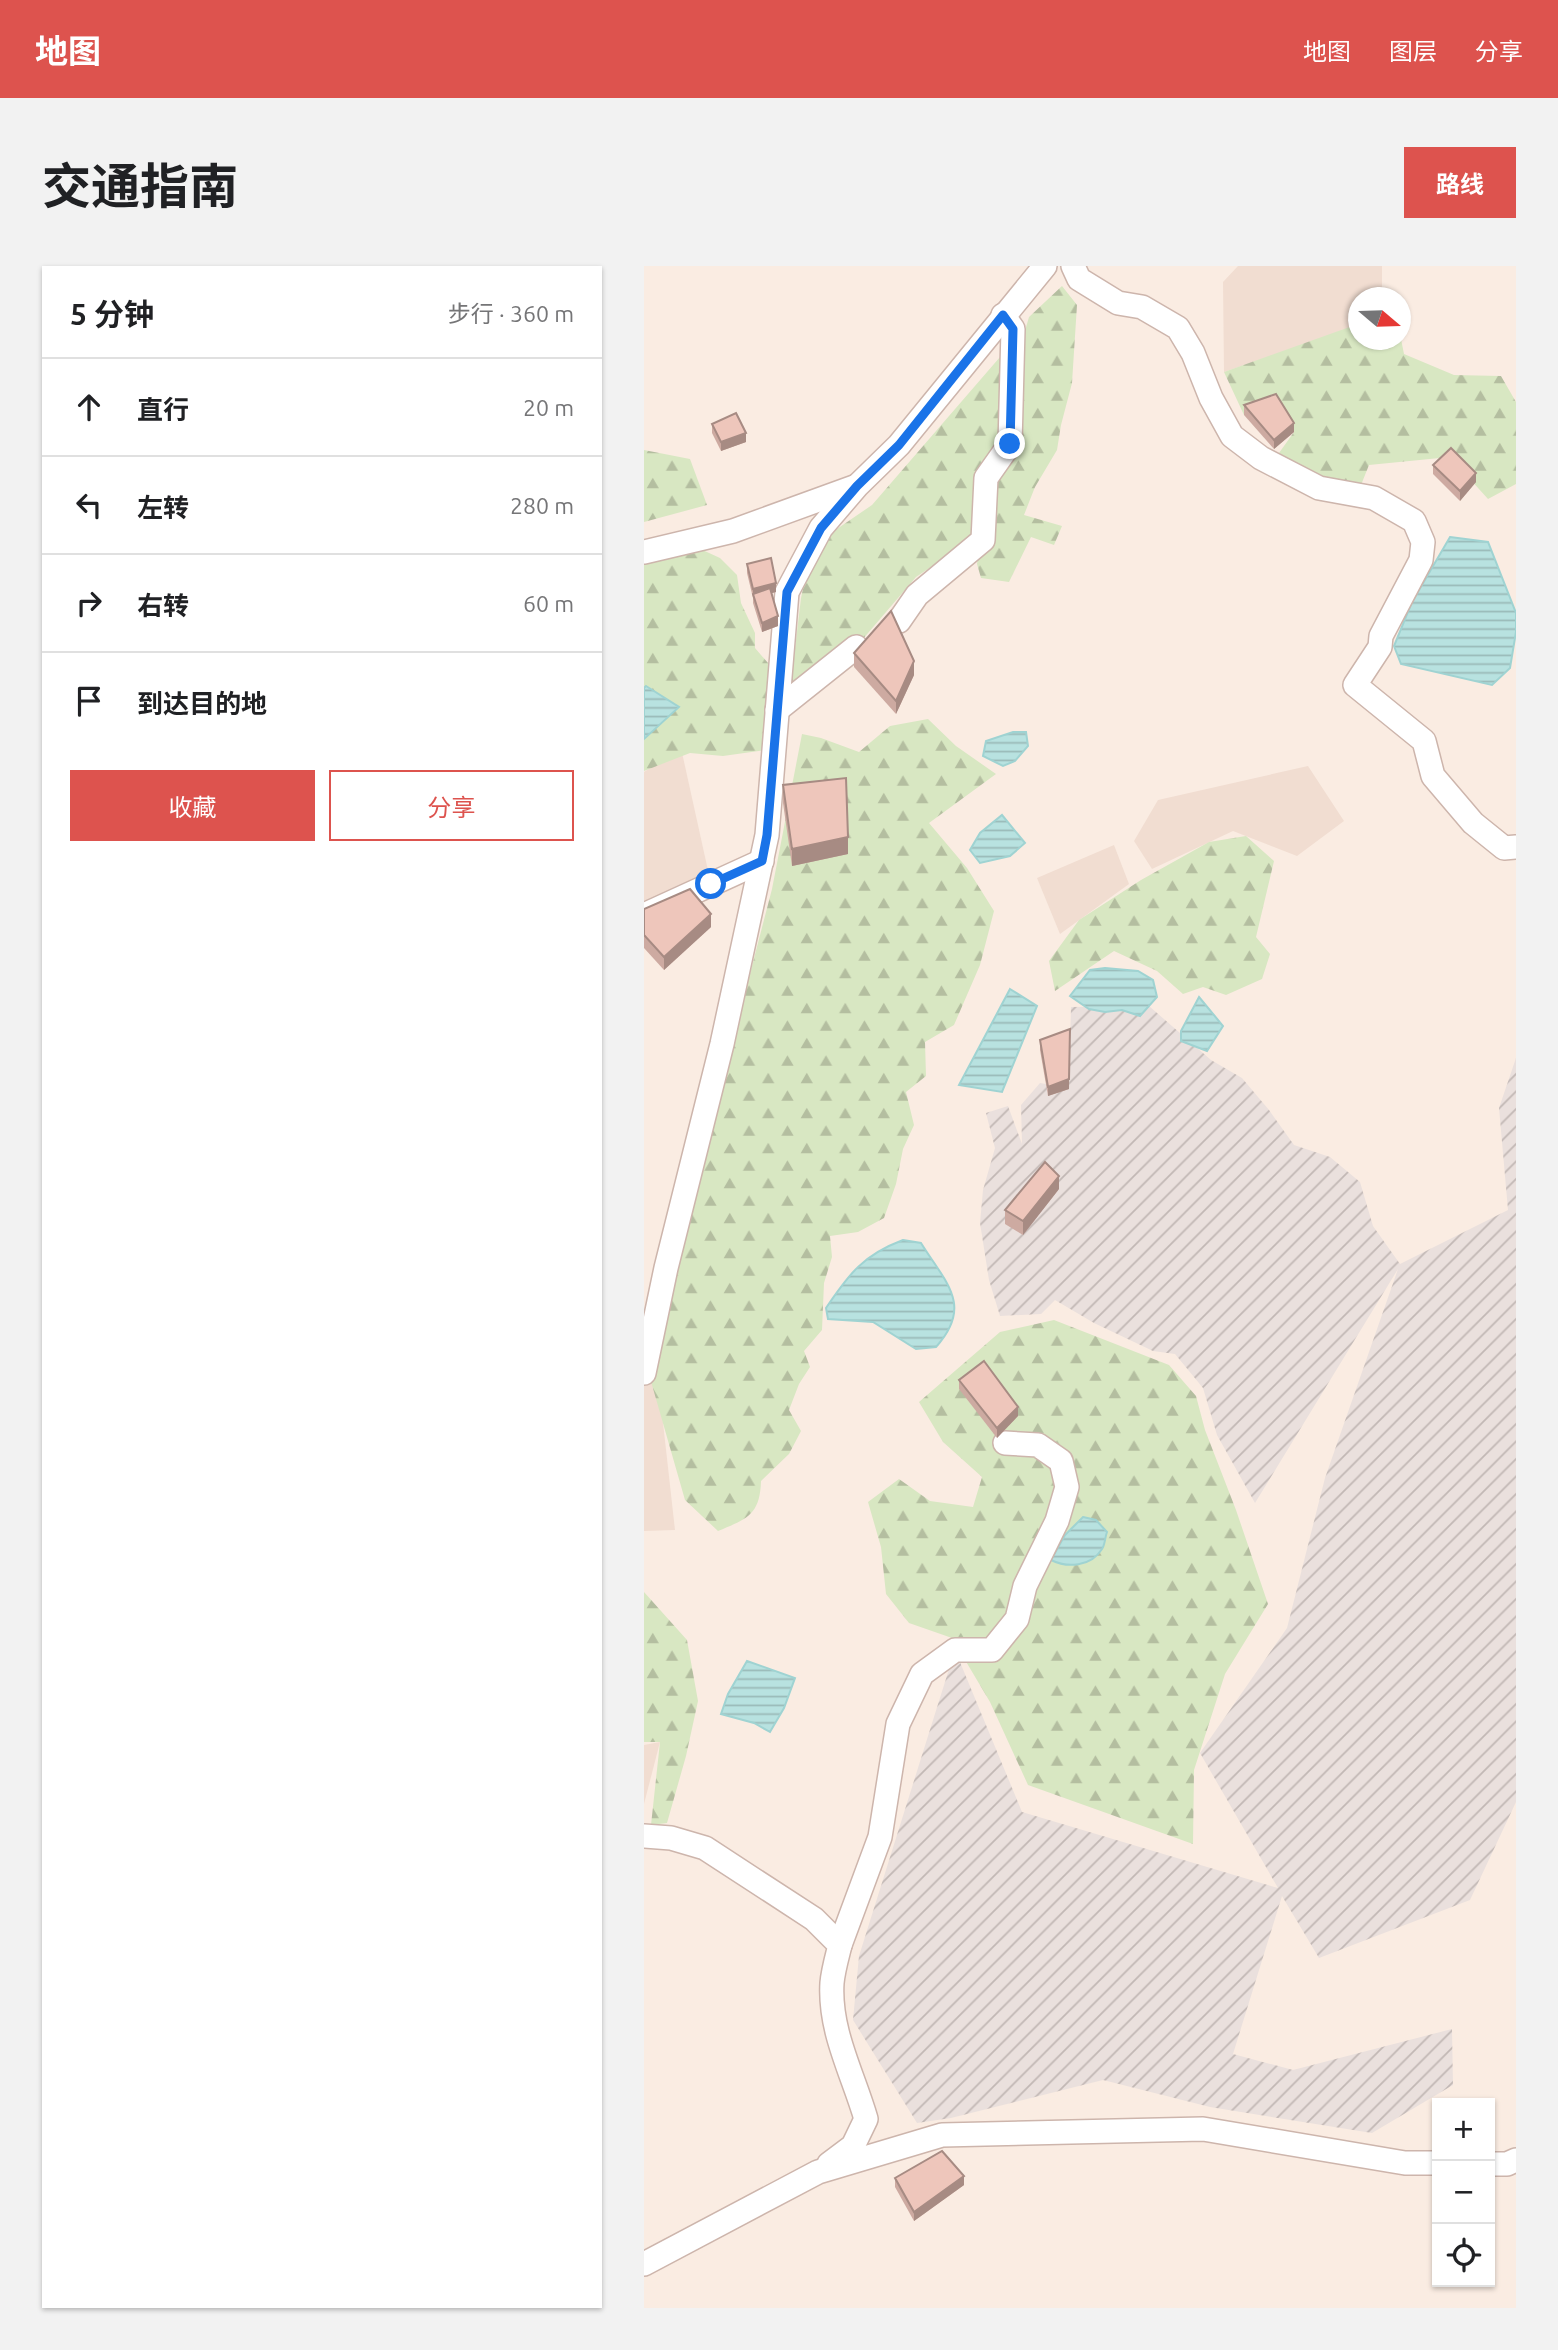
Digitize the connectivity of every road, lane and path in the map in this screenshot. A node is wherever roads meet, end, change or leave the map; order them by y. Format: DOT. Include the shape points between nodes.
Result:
graph roads {
  1 [pos="1045,266"];
  2 [pos="1073,266"];
  3 [pos="1003,315"];
  4 [pos="857,486"];
  5 [pos="644,552"];
  6 [pos="899,621"];
  7 [pos="856,647"];
  8 [pos="777,710"];
  9 [pos="1516,847"];
  10 [pos="762,861"];
  11 [pos="644,915"];
  12 [pos="644,1373"];
  13 [pos="1005,1443"];
  14 [pos="644,1836"];
  15 [pos="840,1945"];
  16 [pos="1516,2160"];
  17 [pos="1432,2163"];
  18 [pos="1495,2164"];
  19 [pos="818,2172"];
  20 [pos="644,2264"];
  1 -- 3 [label="street"];
  2 -- 9 [label="street" via="1079,279 1118,303 1142,307 1178,328 1232,436 1261,458 1319,488 1374,498 1415,521 1423,542 1421,560 1381,636 1380,647 1355,685 1424,741 1433,776 1473,823 1504,848"];
  3 -- 4 [label="street" via="899,445"];
  3 -- 6 [label="street" via="1013,329 1010,444 986,478 983,540 917,595"];
  4 -- 5 [label="street" via="733,531"];
  4 -- 8 [label="street" via="821,528 787,592"];
  7 -- 8 [label="street"];
  8 -- 10 [label="street"];
  10 -- 11 [label="street"];
  10 -- 12 [label="street"];
  13 -- 15 [label="street" via="1038,1446 1061,1461 1067,1487 1057,1521 1025,1586 1017,1619 992,1650 955,1650 922,1674 898,1724 880,1837"];
  14 -- 15 [label="street" via="705,1848 814,1919"];
  15 -- 19 [label="street" via="832,1983 838,2041 866,2119 853,2146"];
  16 -- 18 [label="street"];
  17 -- 19 [label="street" via="1405,2163 1203,2129 942,2135"];
  19 -- 20 [label="street"];
}
